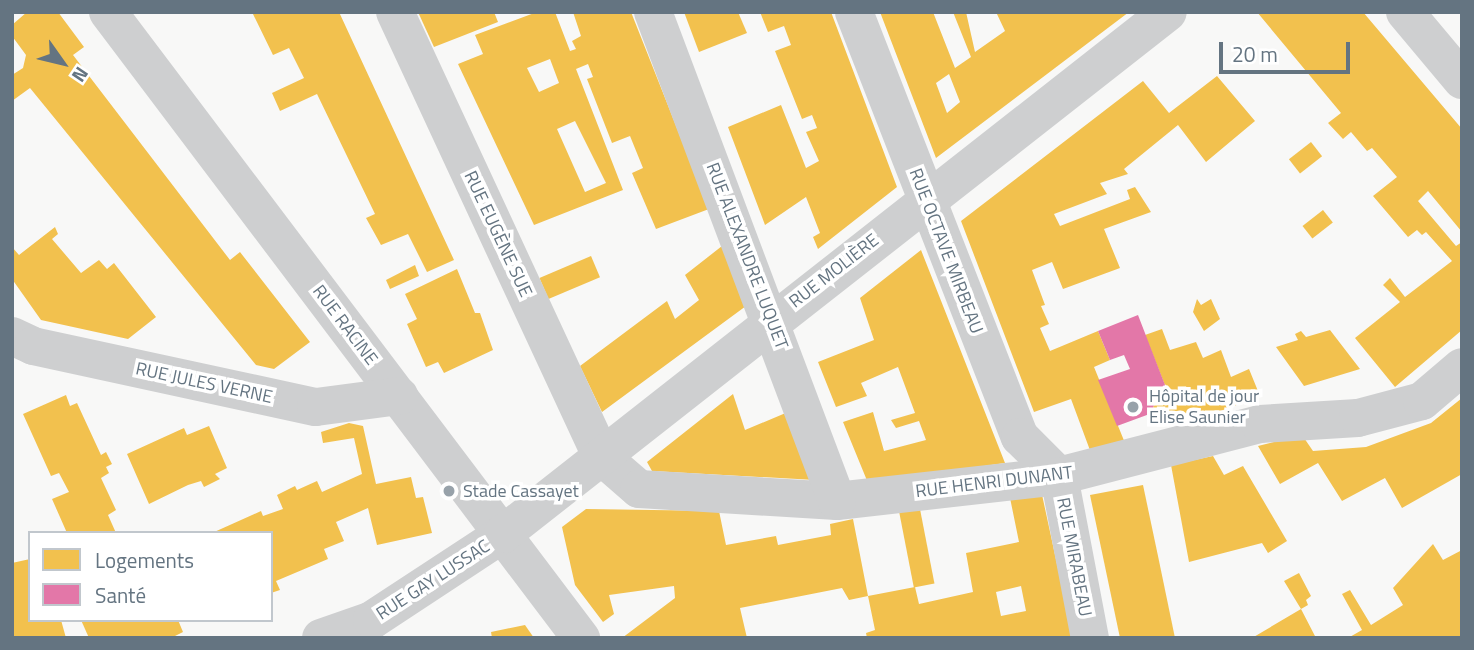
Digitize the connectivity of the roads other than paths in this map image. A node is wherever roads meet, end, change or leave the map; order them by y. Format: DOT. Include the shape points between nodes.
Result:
graph roads {
  1 [pos="108,12"];
  2 [pos="395,12"];
  3 [pos="653,12"];
  4 [pos="854,12"];
  5 [pos="1168,12"];
  6 [pos="1405,12"];
  7 [pos="1462,80"];
  8 [pos="926,199"];
  9 [pos="772,320"];
  10 [pos="12,336"];
  11 [pos="1462,367"];
  12 [pos="399,396"];
  13 [pos="602,457"];
  14 [pos="1059,476"];
  15 [pos="837,501"];
  16 [pos="503,534"];
  17 [pos="321,638"];
  18 [pos="581,638"];
  19 [pos="1090,638"];
  1 -- 12 [label="street, RUE RACINE"];
  2 -- 13 [label="street, RUE EUGÈNE SUE"];
  3 -- 9 [label="street, RUE ALEXANDRE LUQUET"];
  4 -- 8 [label="street, RUE OCTAVE MIRBEAU"];
  5 -- 8 [label="street, RUE MOLIÈRE"];
  6 -- 7 [label="street"];
  8 -- 9 [label="street, RUE MOLIÈRE"];
  8 -- 14 [label="street, RUE OCTAVE MIRBEAU" via="1020,438"];
  9 -- 13 [label="street, RUE MOLIÈRE"];
  9 -- 15 [label="street, RUE ALEXANDRE LUQUET"];
  10 -- 12 [label="street, RUE JULES VERNE" via="33,346 316,407"];
  11 -- 14 [label="street, RUE HENRI DUNANT" via="1422,401 1358,418 1260,424"];
  12 -- 16 [label="street, RUE RACINE"];
  13 -- 15 [label="street, RUE HENRI DUNANT" via="639,489"];
  13 -- 16 [label="street, RUE MOLIÈRE"];
  14 -- 15 [label="street, RUE HENRI DUNANT"];
  14 -- 19 [label="street, RUE MIRABEAU"];
  16 -- 17 [label="street, RUE GAY LUSSAC" via="372,620"];
  16 -- 18 [label="street, RUE RACINE"];
}
